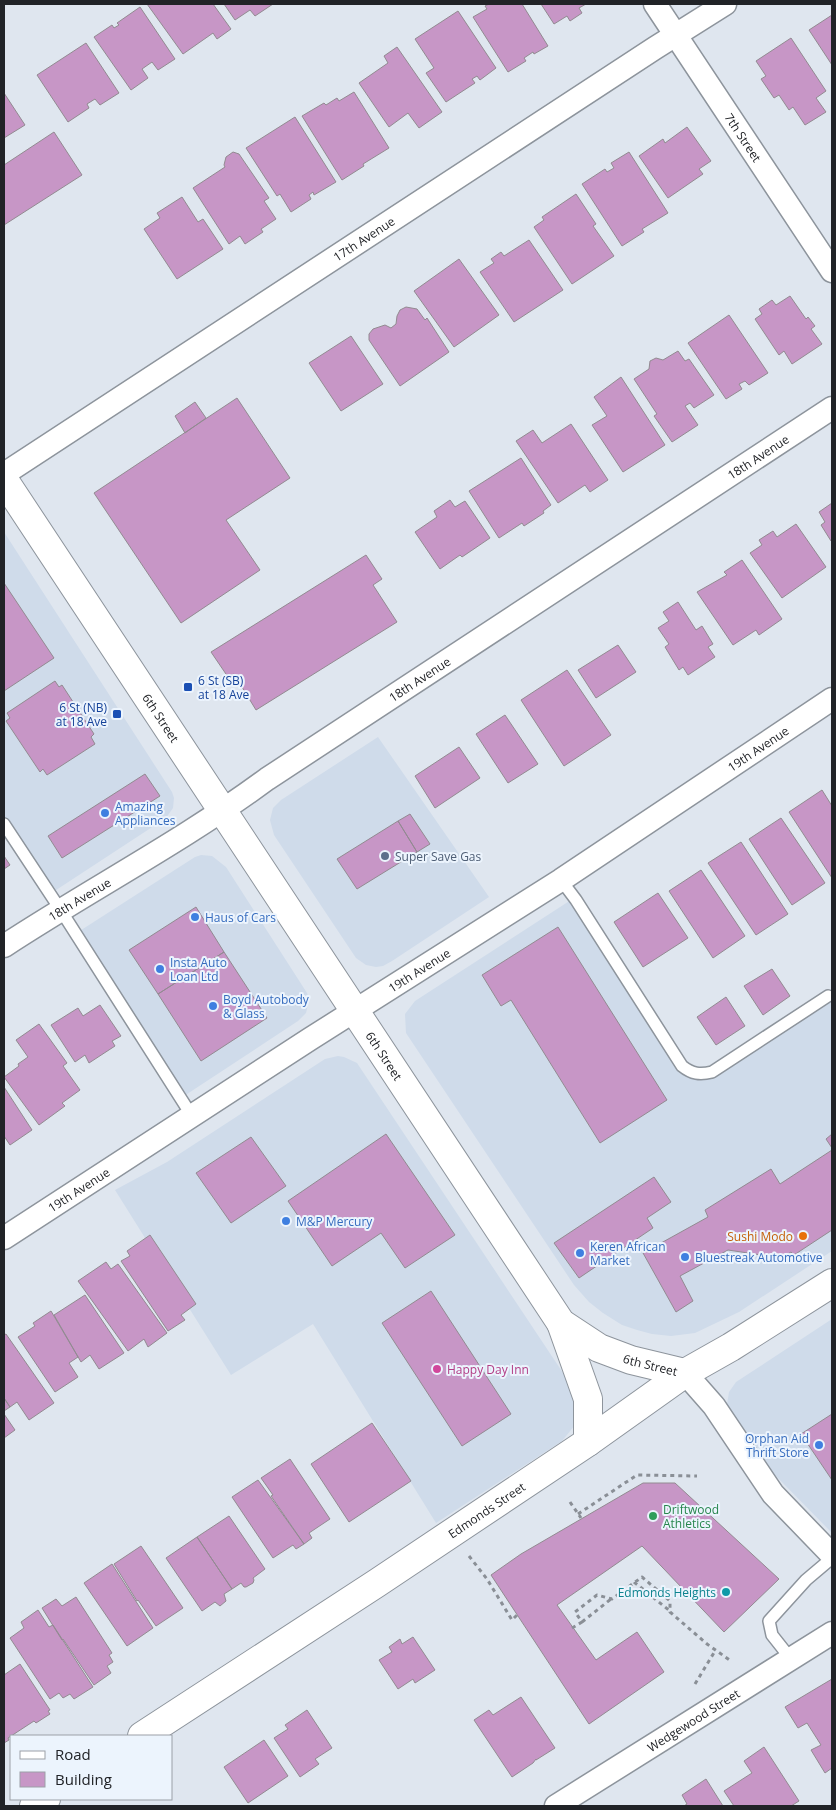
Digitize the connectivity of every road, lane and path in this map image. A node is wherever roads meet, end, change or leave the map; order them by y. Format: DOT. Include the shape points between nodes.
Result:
graph roads {
  1 [pos="656,4"];
  2 [pos="725,4"];
  3 [pos="676,34"];
  4 [pos="832,271"];
  5 [pos="832,408"];
  6 [pos="4,474"];
  7 [pos="4,480"];
  8 [pos="832,699"];
  9 [pos="223,811"];
  10 [pos="4,824"];
  11 [pos="561,880"];
  12 [pos="60,909"];
  13 [pos="4,946"];
  14 [pos="828,996"];
  15 [pos="354,1011"];
  16 [pos="192,1116"];
  17 [pos="4,1238"];
  18 [pos="832,1283"];
  19 [pos="561,1323"];
  20 [pos="686,1373"];
  21 [pos="588,1442"];
  22 [pos="696,1476"];
  23 [pos="570,1502"];
  24 [pos="466,1552"];
  25 [pos="832,1557"];
  26 [pos="634,1582"];
  27 [pos="612,1598"];
  28 [pos="670,1612"];
  29 [pos="517,1615"];
  30 [pos="582,1622"];
  31 [pos="572,1628"];
  32 [pos="832,1633"];
  33 [pos="715,1651"];
  34 [pos="791,1659"];
  35 [pos="731,1661"];
  36 [pos="696,1684"];
  37 [pos="144,1735"];
  38 [pos="556,1806"];
  1 -- 3 [label="street, 7th Street"];
  2 -- 3 [label="street, 17th Avenue"];
  3 -- 4 [label="street, 7th Street"];
  3 -- 6 [label="street, 17th Avenue"];
  5 -- 9 [label="street, 18th Avenue"];
  7 -- 9 [label="street, 6th Street"];
  8 -- 11 [label="street, 19th Avenue"];
  9 -- 12 [label="street, 18th Avenue"];
  9 -- 15 [label="street, 6th Street"];
  10 -- 12 [label="lane"];
  11 -- 14 [label="lane" via="688,1071 712,1072"];
  11 -- 15 [label="street, 19th Avenue"];
  12 -- 13 [label="street, 18th Avenue"];
  12 -- 16 [label="lane"];
  15 -- 16 [label="street, 19th Avenue"];
  15 -- 19 [label="street, 6th Street"];
  16 -- 17 [label="street, 19th Avenue"];
  18 -- 20 [label="street, Edmonds Street"];
  19 -- 20 [label="street, 6th Street" via="599,1348 631,1360"];
  19 -- 21 [label="street" via="588,1399"];
  20 -- 21 [label="street, Edmonds Street"];
  20 -- 25 [label="street, 6th Street" via="714,1406 773,1494"];
  21 -- 37 [label="street, Edmonds Street"];
  22 -- 23 [label="path" via="637,1475 580,1516"];
  24 -- 29 [label="path" via="512,1620"];
  25 -- 34 [label="lane" via="768,1621 772,1635"];
  26 -- 27 [label="path"];
  26 -- 28 [label="path"];
  26 -- 28 [label="path" via="642,1577 670,1601"];
  27 -- 30 [label="path"];
  27 -- 30 [label="path" via="597,1595 575,1612"];
  28 -- 33 [label="path"];
  30 -- 31 [label="path"];
  32 -- 34 [label="street, Wedgewood Street"];
  33 -- 35 [label="path"];
  33 -- 36 [label="path"];
  34 -- 38 [label="street, Wedgewood Street"];
}
